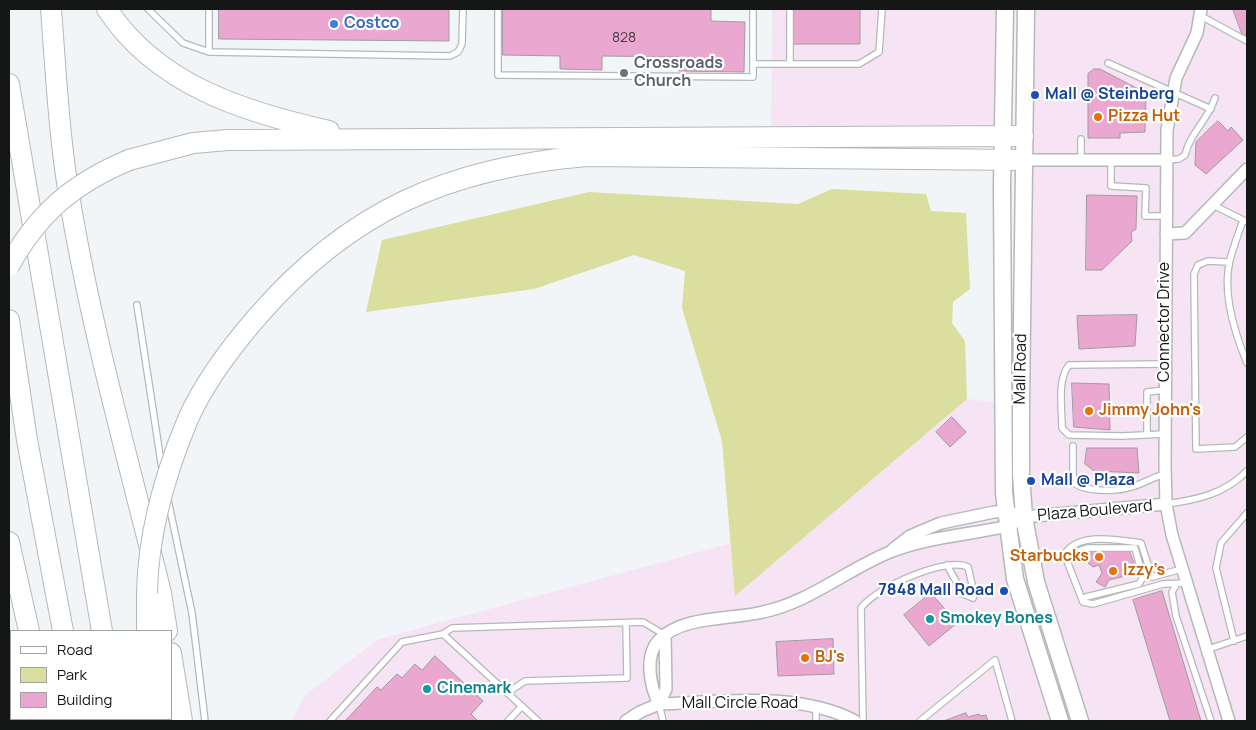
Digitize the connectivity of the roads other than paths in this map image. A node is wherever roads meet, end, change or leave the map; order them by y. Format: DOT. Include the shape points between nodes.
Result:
graph roads {
  1 [pos="51,9"];
  2 [pos="107,9"];
  3 [pos="148,9"];
  4 [pos="209,9"];
  5 [pos="463,9"];
  6 [pos="498,9"];
  7 [pos="753,9"];
  8 [pos="790,9"];
  9 [pos="882,9"];
  10 [pos="1005,9"];
  11 [pos="1026,9"];
  12 [pos="1201,12"];
  13 [pos="1247,41"];
  14 [pos="209,52"];
  15 [pos="1108,63"];
  16 [pos="753,64"];
  17 [pos="790,64"];
  18 [pos="9,84"];
  19 [pos="1172,94"];
  20 [pos="1215,98"];
  21 [pos="1211,109"];
  22 [pos="1002,136"];
  23 [pos="1023,136"];
  24 [pos="1082,139"];
  25 [pos="365,140"];
  26 [pos="1002,160"];
  27 [pos="1024,160"];
  28 [pos="1081,160"];
  29 [pos="1111,160"];
  30 [pos="1166,160"];
  31 [pos="1247,169"];
  32 [pos="1213,204"];
  33 [pos="1166,216"];
  34 [pos="1245,221"];
  35 [pos="1166,234"];
  36 [pos="1229,262"];
  37 [pos="9,266"];
  38 [pos="136,305"];
  39 [pos="9,320"];
  40 [pos="1247,363"];
  41 [pos="1165,364"];
  42 [pos="1165,390"];
  43 [pos="1147,434"];
  44 [pos="1165,434"];
  45 [pos="1247,437"];
  46 [pos="1073,446"];
  47 [pos="1247,471"];
  48 [pos="1165,474"];
  49 [pos="1166,504"];
  50 [pos="1247,513"];
  51 [pos="1024,517"];
  52 [pos="1007,519"];
  53 [pos="1084,541"];
  54 [pos="9,542"];
  55 [pos="890,552"];
  56 [pos="947,565"];
  57 [pos="1182,569"];
  58 [pos="1181,584"];
  59 [pos="1093,604"];
  60 [pos="626,622"];
  61 [pos="29,630"];
  62 [pos="63,630"];
  63 [pos="102,630"];
  64 [pos="147,630"];
  65 [pos="167,630"];
  66 [pos="443,634"];
  67 [pos="665,635"];
  68 [pos="1247,636"];
  69 [pos="1234,641"];
  70 [pos="1206,650"];
  71 [pos="172,659"];
  72 [pos="507,693"];
  73 [pos="659,704"];
  74 [pos="522,706"];
  75 [pos="816,707"];
  76 [pos="182,721"];
  77 [pos="205,721"];
  78 [pos="330,721"];
  79 [pos="508,721"];
  80 [pos="538,721"];
  81 [pos="626,721"];
  82 [pos="664,721"];
  83 [pos="816,721"];
  84 [pos="855,721"];
  85 [pos="863,721"];
  86 [pos="920,721"];
  87 [pos="1012,721"];
  88 [pos="1060,721"];
  89 [pos="1080,721"];
  90 [pos="1211,721"];
  91 [pos="1229,721"];
  1 -- 65 [label="highway" via="59,116 71,209 91,314 159,584"];
  2 -- 25 [label="highway" via="153,60 189,85 258,114"];
  3 -- 14 [label="lane" via="183,43"];
  4 -- 14 [label="lane"];
  5 -- 14 [label="lane" via="462,44 458,52 450,56"];
  6 -- 16 [label="lane" via="498,75 753,78"];
  7 -- 16 [label="lane"];
  8 -- 17 [label="lane"];
  9 -- 17 [label="lane" via="879,52 863,62"];
  10 -- 22 [label="main road, Mall Road"];
  11 -- 23 [label="main road, Mall Road"];
  12 -- 13 [label="lane"];
  12 -- 19 [label="street, Connector Drive" via="1197,33"];
  15 -- 19 [label="lane"];
  16 -- 17 [label="lane"];
  18 -- 63 [label="highway"];
  19 -- 21 [label="lane"];
  19 -- 30 [label="street, Connector Drive"];
  20 -- 21 [label="lane"];
  21 -- 30 [label="lane" via="1192,134 1185,155"];
  22 -- 23 [label="highway"];
  22 -- 25 [label="highway"];
  22 -- 26 [label="main road, Mall Road"];
  23 -- 27 [label="main road, Mall Road"];
  24 -- 28 [label="lane"];
  25 -- 37 [label="highway, bridge" via="208,141 129,160 85,181 54,205 33,229"];
  26 -- 27 [label="highway"];
  26 -- 52 [label="main road, Mall Road" via="1002,404"];
  26 -- 64 [label="highway, bridge" via="586,156 535,160 464,177 375,216 310,263 268,304 234,344 205,387 177,445 160,498 147,572"];
  27 -- 28 [label="street"];
  27 -- 51 [label="main road, Mall Road" via="1021,474"];
  28 -- 29 [label="street"];
  29 -- 30 [label="street"];
  29 -- 33 [label="lane" via="1111,186 1146,188 1145,216"];
  30 -- 33 [label="street, Connector Drive"];
  31 -- 32 [label="street"];
  32 -- 34 [label="lane"];
  32 -- 35 [label="street" via="1185,232"];
  33 -- 35 [label="street, Connector Drive"];
  34 -- 36 [label="lane"];
  35 -- 41 [label="street, Connector Drive"];
  36 -- 40 [label="lane" via="1229,292 1238,340"];
  36 -- 45 [label="lane" via="1208,261 1198,265 1194,274 1196,449 1235,447"];
  38 -- 77 [label="lane" via="157,443 192,613"];
  39 -- 62 [label="highway" via="27,440"];
  41 -- 42 [label="street, Connector Drive"];
  41 -- 43 [label="lane" via="1068,365 1062,372 1062,428 1069,435"];
  42 -- 43 [label="lane" via="1147,392"];
  42 -- 44 [label="street, Connector Drive"];
  43 -- 44 [label="lane"];
  44 -- 48 [label="street, Connector Drive"];
  46 -- 48 [label="lane" via="1073,482 1086,490 1131,488 1146,479"];
  47 -- 49 [label="lane" via="1209,496"];
  48 -- 49 [label="street, Connector Drive"];
  49 -- 51 [label="street, Plaza Boulevard"];
  49 -- 57 [label="street, Connector Drive"];
  50 -- 69 [label="lane" via="1221,543 1216,568"];
  51 -- 52 [label="street, Plaza Boulevard"];
  51 -- 89 [label="main road, Mall Road" via="1036,582"];
  52 -- 55 [label="street, Plaza Boulevard"];
  52 -- 55 [label="street, Plaza Boulevard" via="941,524 910,536"];
  52 -- 88 [label="main road, Mall Road" via="1016,584"];
  53 -- 57 [label="lane" via="1141,543 1152,578"];
  53 -- 59 [label="lane" via="1072,545 1066,552 1067,560 1083,602"];
  53 -- 59 [label="lane" via="1075,552 1087,548 1135,548 1143,577 1138,584 1086,597"];
  54 -- 61 [label="highway"];
  55 -- 67 [label="street, Plaza Boulevard" via="780,608 677,626"];
  56 -- 56 [label="lane" via="959,563 968,567 973,598 963,594"];
  56 -- 85 [label="lane" via="919,573 875,595 861,608"];
  57 -- 58 [label="street, Connector Drive"];
  58 -- 59 [label="lane" via="1163,584"];
  58 -- 70 [label="street, Connector Drive"];
  58 -- 90 [label="lane" via="1172,592 1176,616"];
  60 -- 66 [label="lane" via="452,628"];
  60 -- 67 [label="lane" via="643,622"];
  60 -- 72 [label="lane" via="627,678 525,681"];
  66 -- 72 [label="lane"];
  66 -- 78 [label="lane" via="402,642"];
  67 -- 73 [label="street" via="666,689"];
  68 -- 69 [label="lane"];
  69 -- 70 [label="lane"];
  70 -- 91 [label="street, Connector Drive"];
  71 -- 76 [label="highway"];
  72 -- 74 [label="lane"];
  73 -- 75 [label="street, Mall Circle Road" via="781,702"];
  73 -- 81 [label="street, Mall Circle Road"];
  73 -- 82 [label="lane"];
  74 -- 79 [label="lane"];
  74 -- 80 [label="lane"];
  75 -- 83 [label="lane"];
  75 -- 84 [label="street, Mall Circle Road"];
  86 -- 87 [label="lane" via="995,660"];
}
